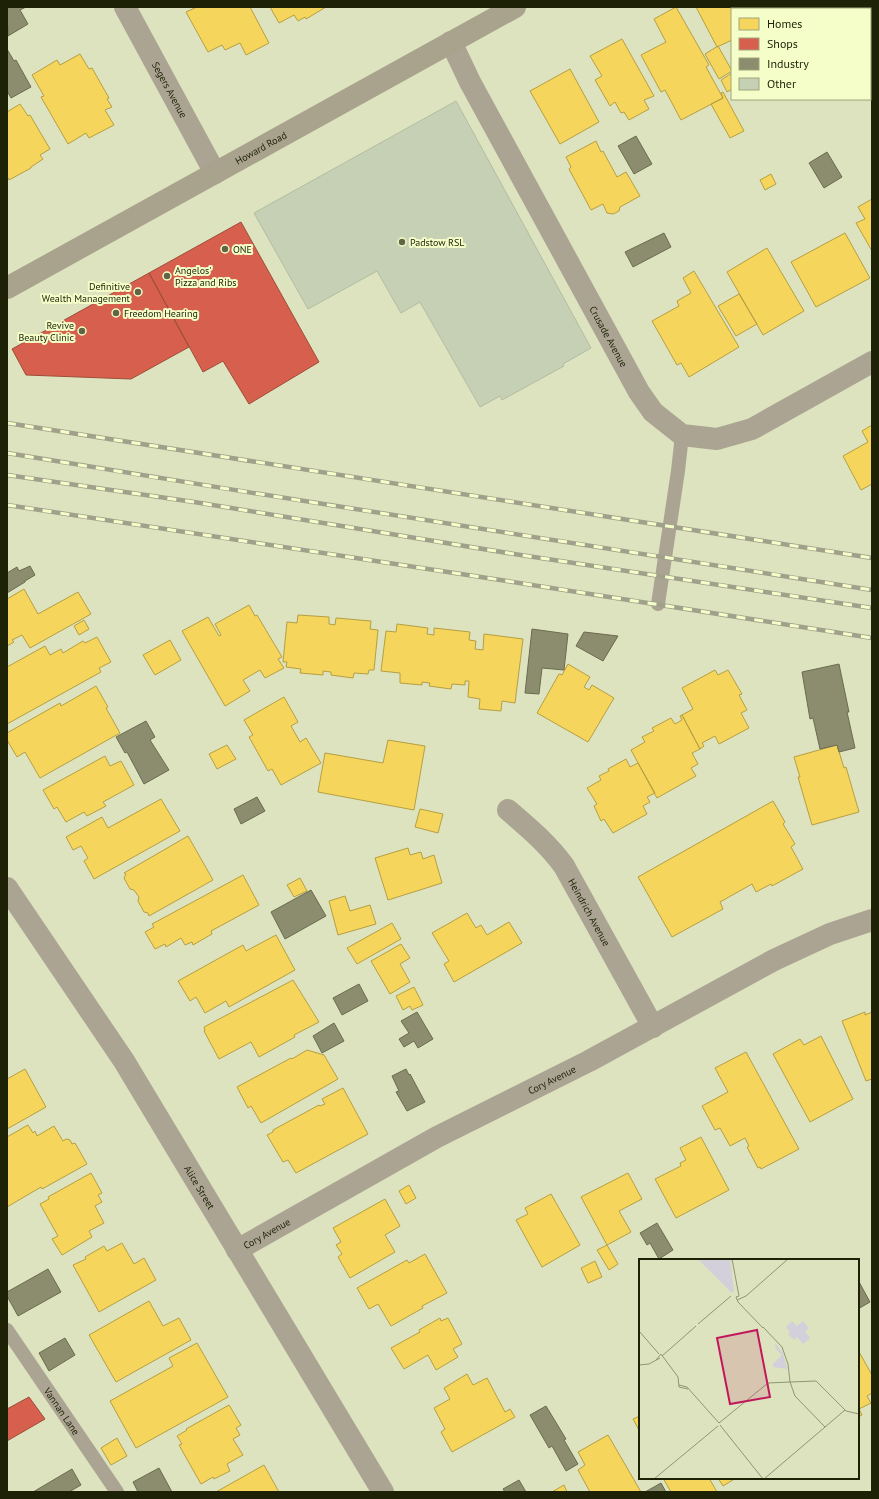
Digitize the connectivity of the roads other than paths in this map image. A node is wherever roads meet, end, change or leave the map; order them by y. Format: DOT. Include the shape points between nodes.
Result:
graph roads {
  1 [pos="125,7"];
  2 [pos="515,7"];
  3 [pos="451,42"];
  4 [pos="215,173"];
  5 [pos="7,288"];
  6 [pos="872,362"];
  7 [pos="682,435"];
  8 [pos="658,604"];
  9 [pos="508,810"];
  10 [pos="7,888"];
  11 [pos="872,920"];
  12 [pos="653,1027"];
  13 [pos="237,1250"];
  14 [pos="7,1330"];
  15 [pos="117,1492"];
  16 [pos="383,1492"];
  1 -- 4 [label="street, Segers Avenue"];
  2 -- 3 [label="street, Howard Road"];
  3 -- 4 [label="street, Howard Road"];
  3 -- 7 [label="street, Crusade Avenue" via="470,82 639,392 653,412"];
  4 -- 5 [label="street, Howard Road"];
  6 -- 7 [label="street" via="752,429 717,439"];
  7 -- 8 [label="lane"];
  9 -- 12 [label="street, Heindrich Avenue" via="538,835 564,866"];
  10 -- 13 [label="street, Alice Street" via="124,1061"];
  11 -- 12 [label="street, Cory Avenue" via="830,934 774,960"];
  12 -- 13 [label="street, Cory Avenue" via="437,1137"];
  13 -- 16 [label="street, Alice Street"];
  14 -- 15 [label="lane, Vannan Lane"];
}
